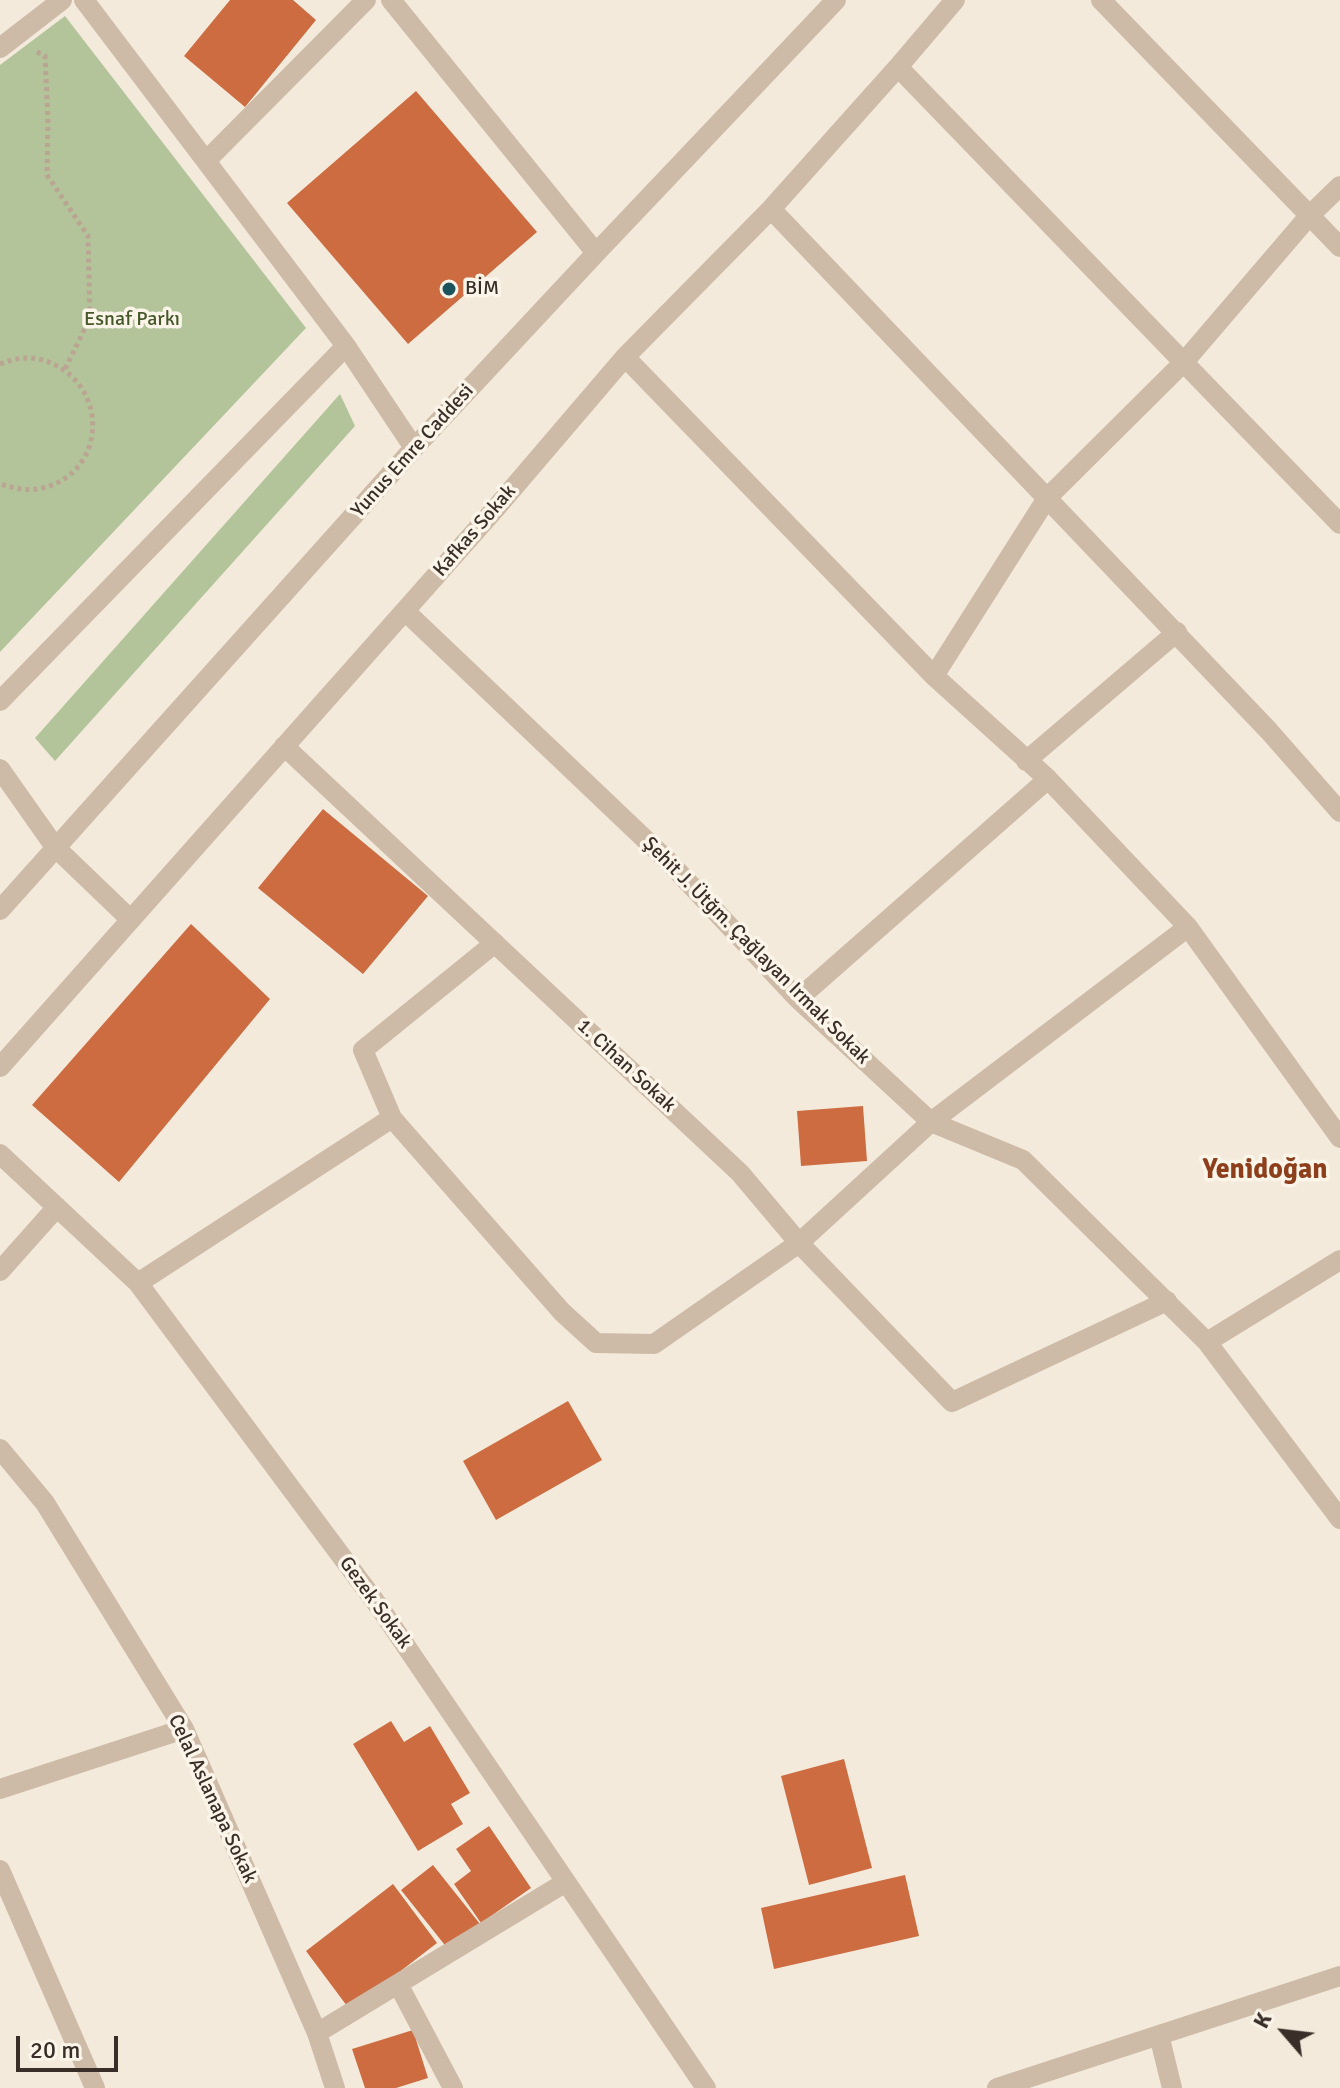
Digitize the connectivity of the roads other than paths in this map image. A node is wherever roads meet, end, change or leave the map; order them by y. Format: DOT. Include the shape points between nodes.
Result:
graph roads {
  1 [pos="62,0"];
  2 [pos="84,0"];
  3 [pos="366,0"];
  4 [pos="391,0"];
  5 [pos="836,0"];
  6 [pos="955,0"];
  7 [pos="1101,0"];
  8 [pos="4,38"];
  9 [pos="898,67"];
  10 [pos="206,161"];
  11 [pos="1340,186"];
  12 [pos="771,209"];
  13 [pos="1309,216"];
  14 [pos="1340,247"];
  15 [pos="596,253"];
  16 [pos="346,346"];
  17 [pos="625,357"];
  18 [pos="1184,362"];
  19 [pos="414,448"];
  20 [pos="1047,498"];
  21 [pos="1340,524"];
  22 [pos="405,611"];
  23 [pos="1177,632"];
  24 [pos="934,676"];
  25 [pos="0,701"];
  26 [pos="284,746"];
  27 [pos="1026,761"];
  28 [pos="0,769"];
  29 [pos="1048,779"];
  30 [pos="1340,812"];
  31 [pos="55,847"];
  32 [pos="0,910"];
  33 [pos="130,919"];
  34 [pos="1188,927"];
  35 [pos="495,943"];
  36 [pos="798,999"];
  37 [pos="0,1067"];
  38 [pos="392,1118"];
  39 [pos="931,1122"];
  40 [pos="1340,1138"];
  41 [pos="0,1154"];
  42 [pos="57,1207"];
  43 [pos="799,1243"];
  44 [pos="1340,1260"];
  45 [pos="0,1271"];
  46 [pos="138,1283"];
  47 [pos="1167,1301"];
  48 [pos="1207,1342"];
  49 [pos="0,1449"];
  50 [pos="1340,1519"];
  51 [pos="184,1729"];
  52 [pos="0,1789"];
  53 [pos="0,1870"];
  54 [pos="566,1882"];
  55 [pos="1340,1976"];
  56 [pos="398,1984"];
  57 [pos="317,2033"];
  58 [pos="1159,2035"];
  59 [pos="95,2088"];
  60 [pos="335,2088"];
  61 [pos="453,2088"];
  62 [pos="706,2088"];
  63 [pos="997,2088"];
  64 [pos="1172,2088"];
  1 -- 8 [label="street"];
  2 -- 10 [label="street"];
  3 -- 10 [label="street"];
  4 -- 15 [label="street"];
  5 -- 15 [label="street, Yunus Emre Caddesi"];
  6 -- 9 [label="street, Kafkas Sokak"];
  7 -- 13 [label="street"];
  9 -- 12 [label="street, Kafkas Sokak"];
  9 -- 18 [label="street"];
  10 -- 16 [label="street"];
  11 -- 13 [label="street"];
  12 -- 17 [label="street, Kafkas Sokak"];
  12 -- 20 [label="street"];
  13 -- 14 [label="street"];
  13 -- 18 [label="street"];
  15 -- 19 [label="street, Yunus Emre Caddesi"];
  16 -- 19 [label="street"];
  16 -- 25 [label="street"];
  17 -- 22 [label="street, Kafkas Sokak"];
  17 -- 24 [label="street"];
  18 -- 20 [label="street"];
  18 -- 21 [label="street"];
  19 -- 31 [label="street, Yunus Emre Caddesi"];
  20 -- 23 [label="street"];
  20 -- 24 [label="street"];
  22 -- 26 [label="street, Kafkas Sokak"];
  22 -- 36 [label="street, Şehit J. Ütğm. Çağlayan Irmak Sokak" via="669,862"];
  23 -- 27 [label="street"];
  23 -- 30 [label="street"];
  24 -- 27 [label="street"];
  26 -- 33 [label="street, Kafkas Sokak"];
  26 -- 35 [label="street, 1. Cihan Sokak"];
  27 -- 29 [label="street"];
  28 -- 31 [label="street"];
  29 -- 34 [label="street"];
  29 -- 36 [label="street"];
  31 -- 32 [label="street, Yunus Emre Caddesi"];
  31 -- 33 [label="street"];
  33 -- 37 [label="street, Kafkas Sokak"];
  34 -- 39 [label="street"];
  34 -- 40 [label="street"];
  35 -- 38 [label="street" via="363,1050"];
  35 -- 43 [label="street, 1. Cihan Sokak" via="740,1173"];
  36 -- 39 [label="street, Şehit J. Ütğm. Çağlayan Irmak Sokak"];
  38 -- 43 [label="street" via="562,1312 596,1343 654,1344"];
  38 -- 46 [label="street"];
  39 -- 43 [label="street"];
  39 -- 47 [label="street, Şehit J. Ütğm. Çağlayan Irmak Sokak" via="1023,1160"];
  41 -- 42 [label="street, Gezek Sokak"];
  42 -- 45 [label="street"];
  42 -- 46 [label="street, Gezek Sokak"];
  43 -- 47 [label="street, 1. Cihan Sokak" via="952,1402"];
  44 -- 48 [label="street"];
  46 -- 54 [label="street, Gezek Sokak" via="380,1608"];
  47 -- 48 [label="street, Şehit J. Ütğm. Çağlayan Irmak Sokak"];
  48 -- 50 [label="street, Şehit J. Ütğm. Çağlayan Irmak Sokak"];
  49 -- 51 [label="street, Celal Aslanapa Sokak" via="45,1503"];
  51 -- 52 [label="street"];
  51 -- 57 [label="street, Celal Aslanapa Sokak"];
  53 -- 59 [label="street"];
  54 -- 56 [label="street"];
  54 -- 62 [label="street, Gezek Sokak"];
  55 -- 58 [label="street"];
  56 -- 57 [label="street"];
  56 -- 61 [label="street"];
  57 -- 60 [label="street, Celal Aslanapa Sokak"];
  58 -- 63 [label="street"];
  58 -- 64 [label="street"];
}
